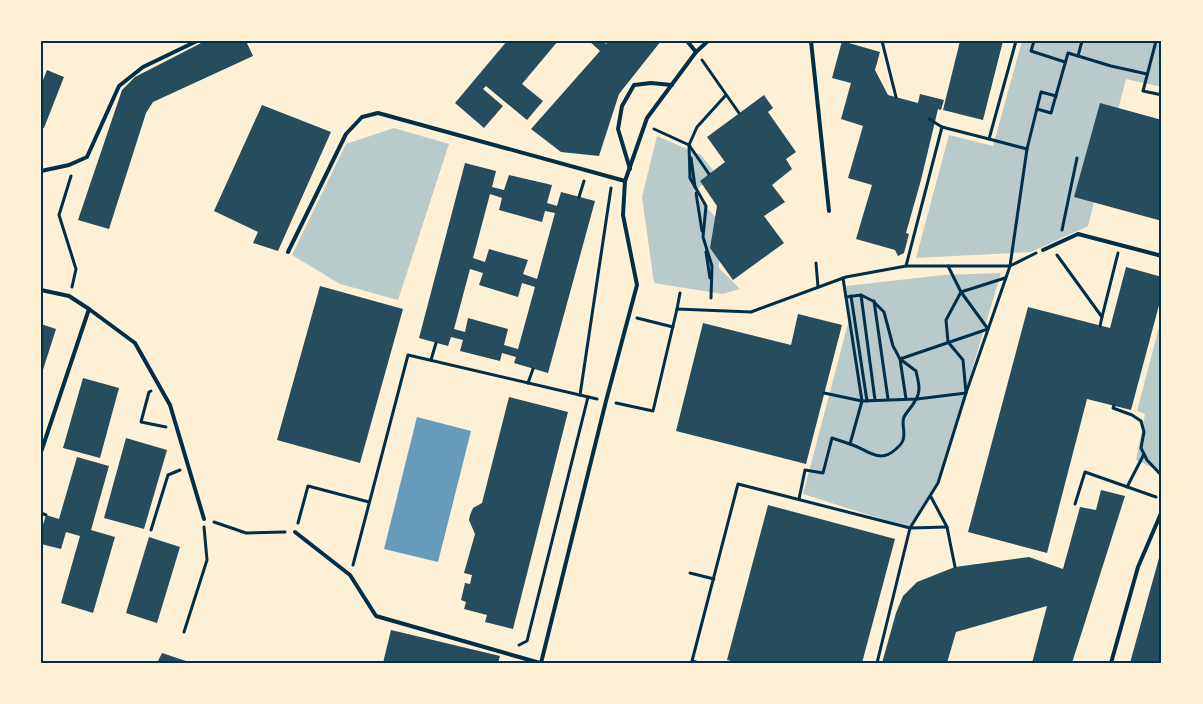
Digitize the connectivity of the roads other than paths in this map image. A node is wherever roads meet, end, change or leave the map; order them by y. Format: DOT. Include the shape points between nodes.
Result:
graph roads {
  1 [pos="197,41"];
  2 [pos="687,41"];
  3 [pos="708,41"];
  4 [pos="811,41"];
  5 [pos="696,52"];
  6 [pos="672,85"];
  7 [pos="630,169"];
  8 [pos="41,171"];
  9 [pos="625,181"];
  10 [pos="829,211"];
  11 [pos="1043,250"];
  12 [pos="288,252"];
  13 [pos="1162,256"];
  14 [pos="41,290"];
  15 [pos="89,309"];
  16 [pos="41,452"];
  17 [pos="1162,511"];
  18 [pos="204,519"];
  19 [pos="295,532"];
  20 [pos="541,663"];
  21 [pos="1111,663"];
  1 -- 8 [label="lane" via="143,67 119,86 87,157"];
  2 -- 5 [label="lane"];
  3 -- 5 [label="lane"];
  4 -- 10 [label="lane"];
  5 -- 6 [label="lane"];
  6 -- 7 [label="lane" via="647,118"];
  6 -- 7 [label="lane" via="651,82 634,85 622,106 618,129"];
  7 -- 9 [label="lane"];
  9 -- 12 [label="lane" via="378,113 362,117 346,134"];
  9 -- 20 [label="lane" via="623,215 637,286"];
  11 -- 13 [label="lane" via="1078,234"];
  14 -- 15 [label="lane" via="69,296"];
  15 -- 16 [label="lane"];
  15 -- 18 [label="lane" via="135,344 170,405"];
  17 -- 21 [label="lane" via="1138,568"];
  19 -- 20 [label="lane" via="350,575 376,616"];
}
